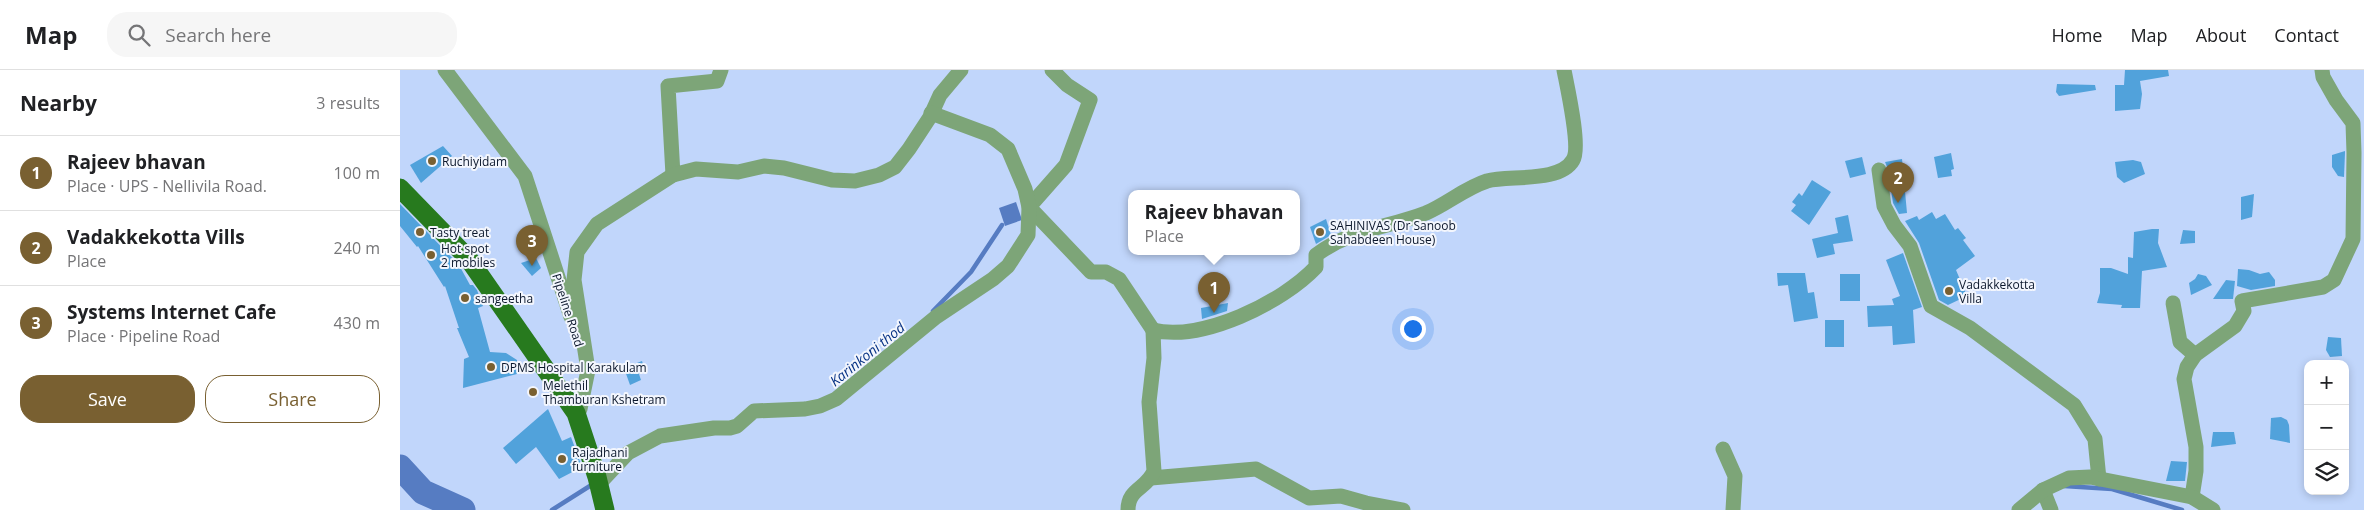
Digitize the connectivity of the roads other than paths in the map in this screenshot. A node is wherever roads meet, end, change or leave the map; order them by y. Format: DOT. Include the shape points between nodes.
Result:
graph roads {
  1 [pos="444,70"];
  2 [pos="722,70"];
  3 [pos="961,70"];
  4 [pos="1052,70"];
  5 [pos="1564,70"];
  6 [pos="2322,70"];
  7 [pos="931,113"];
  8 [pos="1879,170"];
  9 [pos="673,175"];
  10 [pos="400,188"];
  11 [pos="1029,207"];
  12 [pos="2173,303"];
  13 [pos="1153,330"];
  14 [pos="2195,355"];
  15 [pos="588,370"];
  16 [pos="576,413"];
  17 [pos="1723,449"];
  18 [pos="1151,478"];
  19 [pos="2099,479"];
  20 [pos="598,481"];
  21 [pos="2046,497"];
  22 [pos="2192,497"];
  23 [pos="605,510"];
  24 [pos="1128,510"];
  25 [pos="1403,510"];
  26 [pos="1733,510"];
  27 [pos="2019,510"];
  28 [pos="2213,510"];
  1 -- 15 [label="street, Pipeline Road" via="524,176"];
  2 -- 9 [label="street" via="717,81 668,86"];
  3 -- 7 [label="street" via="940,95"];
  4 -- 11 [label="street" via="1090,100 1066,165"];
  5 -- 13 [label="street" via="1576,155 1568,167 1549,174 1487,181 1426,213 1343,238 1316,254 1316,267 1294,285 1270,302 1235,319 1169,334"];
  6 -- 14 [label="street" via="2336,100 2353,123 2353,239 2344,262 2334,280 2323,287 2242,301 2244,311 2235,326"];
  7 -- 9 [label="street" via="895,167 879,176 855,181 832,180 764,166 738,172 696,169"];
  7 -- 11 [label="street" via="990,135 1008,149"];
  8 -- 19 [label="street" via="1884,206 1910,246 1932,306 1970,328 2074,406 2095,439"];
  9 -- 15 [label="street" via="597,224 577,252 575,299"];
  10 -- 16 [label="main road" via="468,258"];
  11 -- 13 [label="street" via="1091,272 1106,272 1119,279"];
  11 -- 20 [label="street" via="1028,235 1008,266 978,291 936,317 836,399 805,409 754,411 730,428 660,436 628,453"];
  12 -- 14 [label="street" via="2180,342"];
  13 -- 18 [label="street" via="1154,358 1149,402 1154,460"];
  14 -- 22 [label="street" via="2184,379 2196,447"];
  15 -- 16 [label="street" via="580,409"];
  16 -- 20 [label="main road"];
  17 -- 26 [label="street" via="1735,476"];
  18 -- 24 [label="street" via="1131,495"];
  18 -- 25 [label="street" via="1256,469 1309,498 1341,496"];
  19 -- 21 [label="street" via="2069,478"];
  19 -- 22 [label="street"];
  20 -- 23 [label="main road"];
  21 -- 27 [label="street"];
  22 -- 28 [label="street"];
}
